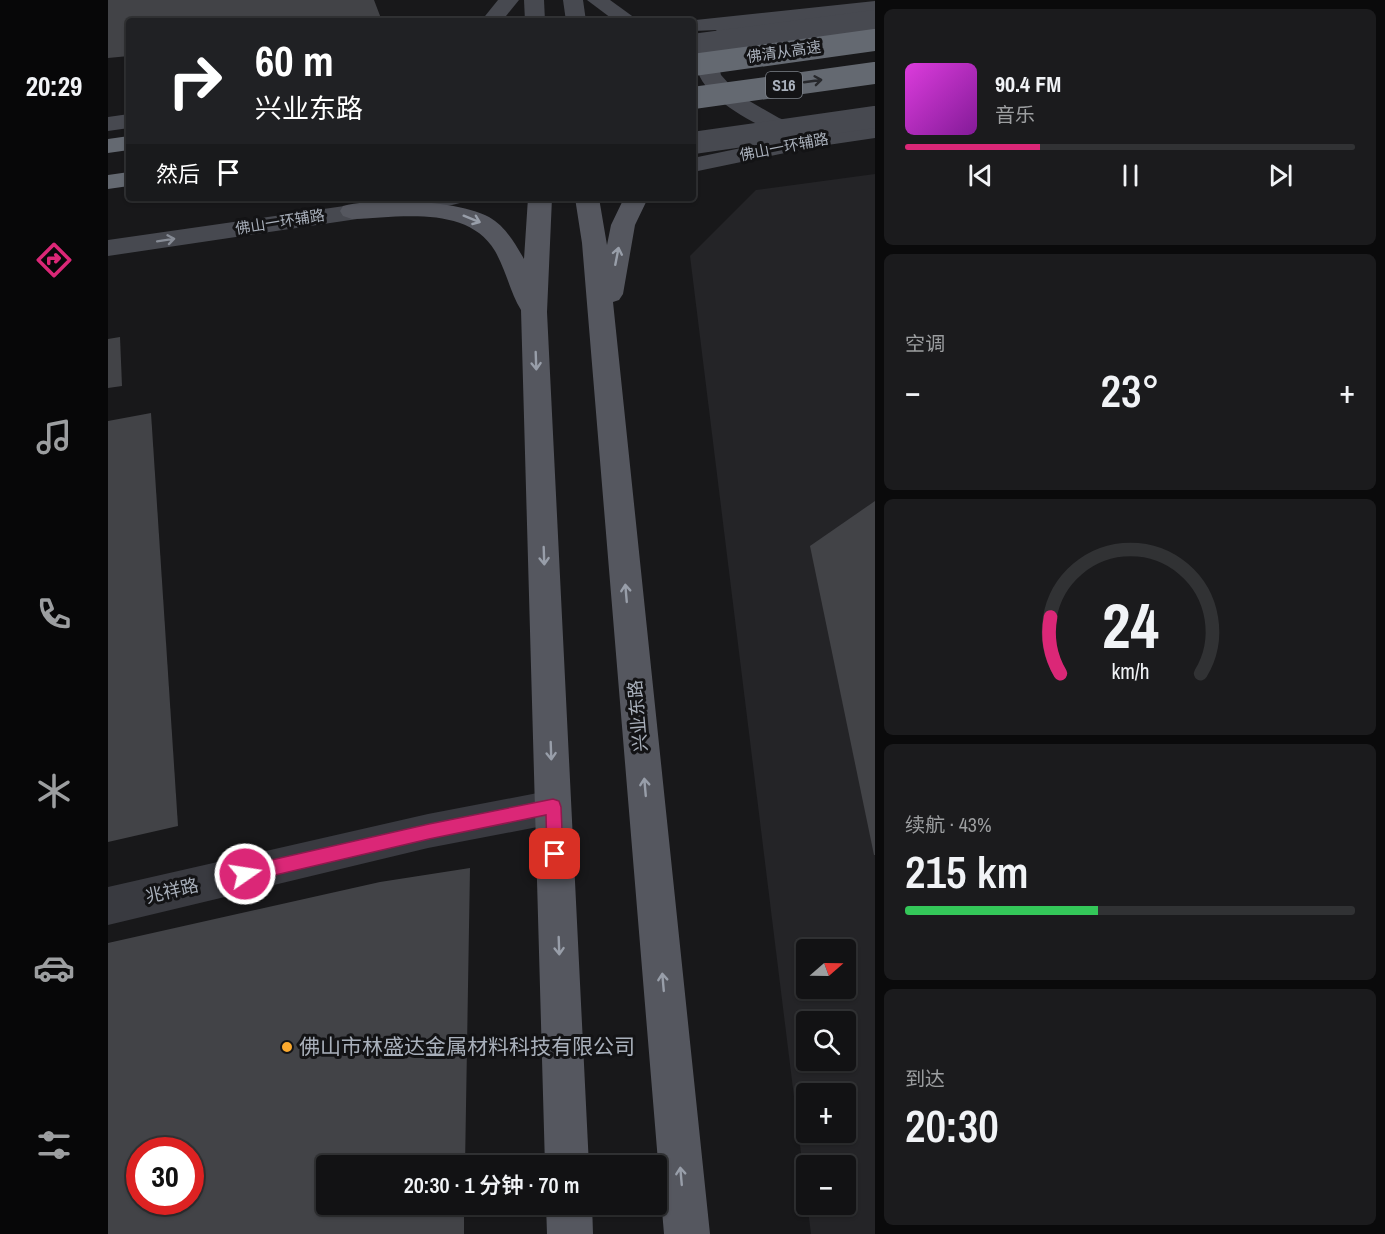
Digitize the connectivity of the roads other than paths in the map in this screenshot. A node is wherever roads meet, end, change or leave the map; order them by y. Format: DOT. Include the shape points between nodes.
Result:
graph roads {
  1 [pos="509,0"];
  2 [pos="534,0"];
  3 [pos="573,0"];
  4 [pos="597,0"];
  5 [pos="875,7"];
  6 [pos="494,18"];
  7 [pos="535,18"];
  8 [pos="576,18"];
  9 [pos="624,18"];
  10 [pos="875,21"];
  11 [pos="741,23"];
  12 [pos="696,25"];
  13 [pos="875,40"];
  14 [pos="696,45"];
  15 [pos="696,65"];
  16 [pos="875,72"];
  17 [pos="696,98"];
  18 [pos="126,100"];
  19 [pos="108,103"];
  20 [pos="875,117"];
  21 [pos="126,121"];
  22 [pos="108,124"];
  23 [pos="875,131"];
  24 [pos="814,140"];
  25 [pos="126,143"];
  26 [pos="696,143"];
  27 [pos="108,146"];
  28 [pos="696,164"];
  29 [pos="126,179"];
  30 [pos="108,182"];
  31 [pos="294,201"];
  32 [pos="406,201"];
  33 [pos="540,201"];
  34 [pos="587,201"];
  35 [pos="635,201"];
  36 [pos="359,204"];
  37 [pos="108,228"];
  38 [pos="108,248"];
  39 [pos="534,312"];
  40 [pos="602,334"];
  41 [pos="553,807"];
  42 [pos="108,906"];
  43 [pos="567,1155"];
  44 [pos="569,1215"];
  45 [pos="570,1234"];
  46 [pos="687,1234"];
  1 -- 6 [label="main road"];
  2 -- 7 [label="main road"];
  3 -- 8 [label="main road"];
  4 -- 9 [label="main road"];
  5 -- 11 [label="main road"];
  10 -- 14 [label="main road, bridge"];
  11 -- 12 [label="main road"];
  11 -- 24 [label="main road" via="710,47 706,61 709,72 743,111"];
  13 -- 15 [label="highway, 佛清从高速 / S16, bridge"];
  17 -- 16 [label="highway, 佛清从高速 / S16, one-way, bridge"];
  18 -- 19 [label="main road"];
  20 -- 26 [label="main road, 佛山一环辅路, bridge"];
  21 -- 22 [label="main road"];
  23 -- 24 [label="main road, 佛山一环辅路"];
  24 -- 28 [label="main road, 佛山一环辅路"];
  25 -- 27 [label="highway"];
  29 -- 30 [label="highway"];
  31 -- 37 [label="main road, 佛山一环辅路"];
  32 -- 36 [label="main road, 佛山一环辅路"];
  33 -- 39 [label="main road"];
  34 -- 40 [label="main road, 兴业东路"];
  40 -- 35 [label="main road, one-way" via="623,225"];
  38 -- 36 [label="main road, 佛山一环辅路, one-way"];
  36 -- 39 [label="main road, one-way" via="474,217 494,233 507,251"];
  39 -- 41 [label="main road, one-way"];
  46 -- 40 [label="main road, 兴业东路, one-way"];
  41 -- 42 [label="street, 兆祥路" via="429,831"];
  41 -- 43 [label="main road, one-way"];
  44 -- 45 [label="main road"];
}
